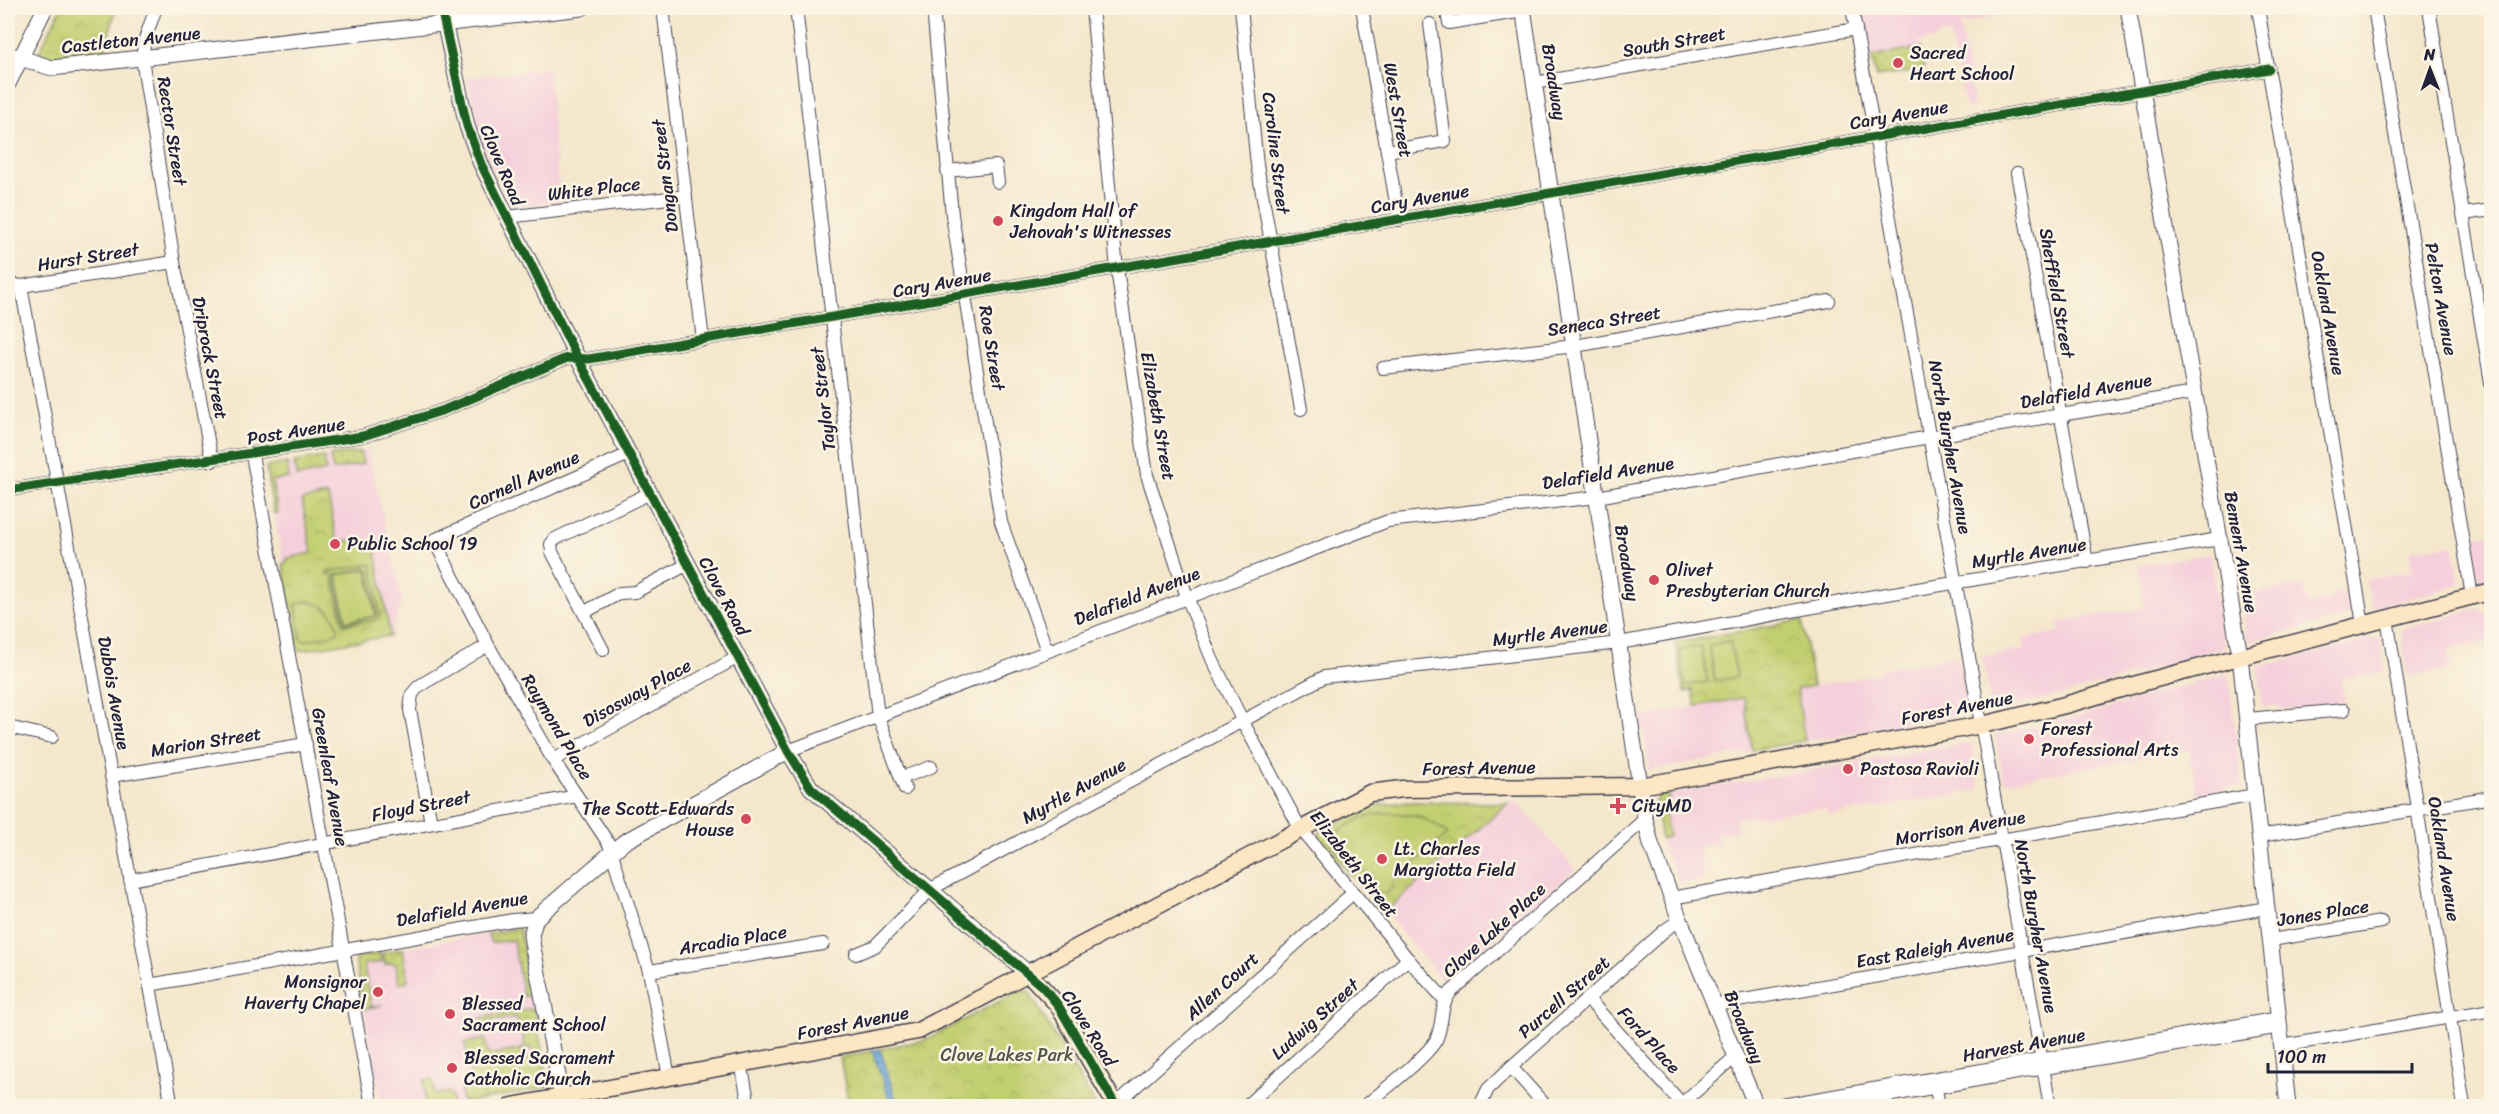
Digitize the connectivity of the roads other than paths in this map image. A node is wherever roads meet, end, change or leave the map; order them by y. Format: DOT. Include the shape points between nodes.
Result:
graph roads {
  1 [pos="45,8"];
  2 [pos="156,8"];
  3 [pos="582,8"];
  4 [pos="663,8"];
  5 [pos="796,8"];
  6 [pos="933,8"];
  7 [pos="1092,8"];
  8 [pos="1241,8"];
  9 [pos="1362,8"];
  10 [pos="1446,8"];
  11 [pos="1852,8"];
  12 [pos="2128,8"];
  13 [pos="2258,8"];
  14 [pos="2374,8"];
  15 [pos="2429,8"];
  16 [pos="1523,9"];
  17 [pos="543,10"];
  18 [pos="443,15"];
  19 [pos="1430,24"];
  20 [pos="1856,29"];
  21 [pos="14,56"];
  22 [pos="142,58"];
  23 [pos="2269,69"];
  24 [pos="1534,83"];
  25 [pos="8,84"];
  26 [pos="2142,90"];
  27 [pos="1876,136"];
  28 [pos="1387,151"];
  29 [pos="948,171"];
  30 [pos="2017,172"];
  31 [pos="998,182"];
  32 [pos="1552,193"];
  33 [pos="686,196"];
  34 [pos="2492,210"];
  35 [pos="2463,214"];
  36 [pos="507,217"];
  37 [pos="1398,220"];
  38 [pos="1270,243"];
  39 [pos="174,262"];
  40 [pos="1117,269"];
  41 [pos="8,283"];
  42 [pos="21,286"];
  43 [pos="966,296"];
  44 [pos="1829,301"];
  45 [pos="832,318"];
  46 [pos="703,340"];
  47 [pos="1575,346"];
  48 [pos="577,358"];
  49 [pos="1383,368"];
  50 [pos="2492,389"];
  51 [pos="2194,393"];
  52 [pos="1301,409"];
  53 [pos="2061,415"];
  54 [pos="1930,437"];
  55 [pos="628,454"];
  56 [pos="252,455"];
  57 [pos="212,461"];
  58 [pos="57,483"];
  59 [pos="8,490"];
  60 [pos="650,493"];
  61 [pos="1597,497"];
  62 [pos="2219,539"];
  63 [pos="434,540"];
  64 [pos="2087,562"];
  65 [pos="688,564"];
  66 [pos="1956,583"];
  67 [pos="2492,591"];
  68 [pos="2472,596"];
  69 [pos="1187,597"];
  70 [pos="585,612"];
  71 [pos="2387,618"];
  72 [pos="2363,624"];
  73 [pos="1619,643"];
  74 [pos="488,645"];
  75 [pos="603,650"];
  76 [pos="1047,651"];
  77 [pos="2240,656"];
  78 [pos="738,657"];
  79 [pos="2344,710"];
  80 [pos="878,716"];
  81 [pos="2248,719"];
  82 [pos="1242,720"];
  83 [pos="1982,725"];
  84 [pos="8,727"];
  85 [pos="52,737"];
  86 [pos="306,744"];
  87 [pos="788,751"];
  88 [pos="553,760"];
  89 [pos="931,767"];
  90 [pos="111,776"];
  91 [pos="1640,786"];
  92 [pos="2256,795"];
  93 [pos="577,796"];
  94 [pos="2492,797"];
  95 [pos="2418,810"];
  96 [pos="1645,819"];
  97 [pos="431,823"];
  98 [pos="1300,828"];
  99 [pos="2260,836"];
  100 [pos="2002,839"];
  101 [pos="324,843"];
  102 [pos="612,851"];
  103 [pos="130,880"];
  104 [pos="931,889"];
  105 [pos="1353,893"];
  106 [pos="1671,898"];
  107 [pos="2267,908"];
  108 [pos="536,918"];
  109 [pos="1680,920"];
  110 [pos="2381,922"];
  111 [pos="2271,940"];
  112 [pos="823,944"];
  113 [pos="343,950"];
  114 [pos="2022,951"];
  115 [pos="856,954"];
  116 [pos="1408,959"];
  117 [pos="649,971"];
  118 [pos="1029,974"];
  119 [pos="149,985"];
  120 [pos="1444,999"];
  121 [pos="1589,1000"];
  122 [pos="1714,1005"];
  123 [pos="2492,1010"];
  124 [pos="2450,1017"];
  125 [pos="2279,1023"];
  126 [pos="2282,1046"];
  127 [pos="1735,1057"];
  128 [pos="741,1064"];
  129 [pos="2042,1065"];
  130 [pos="1512,1067"];
  131 [pos="669,1077"];
  132 [pos="1935,1084"];
  133 [pos="563,1102"];
  134 [pos="1680,1105"];
  135 [pos="1116,1106"];
  136 [pos="172,1107"];
  137 [pos="372,1107"];
  138 [pos="512,1107"];
  139 [pos="749,1107"];
  140 [pos="1246,1107"];
  141 [pos="1365,1107"];
  142 [pos="1480,1107"];
  143 [pos="1546,1107"];
  144 [pos="1756,1107"];
  145 [pos="1776,1107"];
  146 [pos="1830,1107"];
  147 [pos="1939,1107"];
  148 [pos="2050,1107"];
  149 [pos="2288,1107"];
  150 [pos="2464,1107"];
  1 -- 21 [label="street"];
  2 -- 22 [label="street, Rector Street"];
  3 -- 17 [label="street, Castleton Avenue"];
  4 -- 33 [label="street, Dongan Street"];
  5 -- 45 [label="street, Taylor Street"];
  6 -- 29 [label="street, Roe Street"];
  7 -- 40 [label="street, Elizabeth Street"];
  8 -- 38 [label="street, Caroline Street" via="1257,165"];
  9 -- 28 [label="street, West Street"];
  10 -- 16 [label="street" via="1449,23"];
  11 -- 20 [label="street, North Burgher Avenue"];
  12 -- 26 [label="street, Bement Avenue"];
  13 -- 23 [label="street, Oakland Avenue"];
  14 -- 68 [label="street, Pelton Avenue"];
  15 -- 35 [label="street"];
  16 -- 24 [label="street, Broadway"];
  17 -- 18 [label="street, Castleton Avenue"];
  18 -- 22 [label="street, Castleton Avenue"];
  18 -- 36 [label="street, Clove Road" via="471,140"];
  19 -- 28 [label="street" via="1445,141"];
  20 -- 24 [label="street, South Street"];
  20 -- 27 [label="street, North Burgher Avenue"];
  21 -- 22 [label="street, Castleton Avenue" via="52,68"];
  21 -- 25 [label="street"];
  22 -- 39 [label="street, Rector Street"];
  23 -- 26 [label="street, Cary Avenue"];
  23 -- 72 [label="street, Oakland Avenue"];
  24 -- 32 [label="street, Broadway"];
  26 -- 27 [label="street, Cary Avenue"];
  26 -- 51 [label="street, Bement Avenue"];
  27 -- 32 [label="street, Cary Avenue"];
  27 -- 54 [label="street, North Burgher Avenue"];
  28 -- 37 [label="street, West Street"];
  29 -- 31 [label="street" via="996,166"];
  29 -- 43 [label="street, Roe Street" via="951,215"];
  30 -- 53 [label="street, Sheffield Street"];
  32 -- 37 [label="street, Cary Avenue"];
  32 -- 47 [label="street, Broadway"];
  33 -- 36 [label="street, White Place"];
  33 -- 46 [label="street, Dongan Street"];
  34 -- 35 [label="street"];
  35 -- 50 [label="street"];
  36 -- 48 [label="street, Clove Road"];
  37 -- 38 [label="street, Cary Avenue"];
  38 -- 40 [label="street, Cary Avenue"];
  38 -- 52 [label="street, Caroline Street"];
  39 -- 42 [label="street, Hurst Street"];
  39 -- 57 [label="street, Driprock Street"];
  40 -- 43 [label="street, Cary Avenue"];
  40 -- 69 [label="street, Elizabeth Street" via="1147,475"];
  41 -- 42 [label="street, Hurst Street"];
  42 -- 58 [label="street, Dubois Avenue"];
  43 -- 45 [label="street, Cary Avenue"];
  43 -- 76 [label="street, Roe Street" via="1002,522"];
  44 -- 47 [label="street, Seneca Street"];
  45 -- 46 [label="street, Cary Avenue"];
  45 -- 80 [label="street, Taylor Street"];
  46 -- 48 [label="street, Cary Avenue"];
  47 -- 49 [label="street, Seneca Street"];
  47 -- 61 [label="street, Broadway"];
  48 -- 55 [label="street, Clove Road"];
  48 -- 56 [label="street, Post Avenue" via="567,358 387,430"];
  51 -- 53 [label="street, Delafield Avenue"];
  51 -- 62 [label="street, Bement Avenue"];
  53 -- 54 [label="street, Delafield Avenue"];
  53 -- 64 [label="street, Sheffield Street"];
  54 -- 61 [label="street, Delafield Avenue"];
  54 -- 66 [label="street, North Burgher Avenue"];
  55 -- 60 [label="street, Clove Road"];
  55 -- 63 [label="street, Cornell Avenue"];
  56 -- 57 [label="street, Post Avenue"];
  56 -- 86 [label="street, Greenleaf Avenue"];
  57 -- 58 [label="street, Post Avenue"];
  58 -- 59 [label="street, Post Avenue"];
  58 -- 90 [label="street, Dubois Avenue"];
  60 -- 65 [label="street, Clove Road"];
  60 -- 70 [label="street" via="552,542 552,552"];
  61 -- 69 [label="street, Delafield Avenue" via="1388,521"];
  61 -- 73 [label="street, Broadway"];
  62 -- 64 [label="street, Myrtle Avenue"];
  62 -- 77 [label="street, Bement Avenue"];
  63 -- 74 [label="street, Raymond Place"];
  64 -- 66 [label="street, Myrtle Avenue"];
  65 -- 70 [label="street"];
  65 -- 78 [label="street, Clove Road"];
  66 -- 73 [label="street, Myrtle Avenue"];
  66 -- 83 [label="street, North Burgher Avenue"];
  67 -- 68 [label="main road, Forest Avenue"];
  68 -- 71 [label="main road, Forest Avenue"];
  69 -- 76 [label="street, Delafield Avenue"];
  69 -- 82 [label="street, Elizabeth Street"];
  70 -- 75 [label="street"];
  71 -- 72 [label="main road, Forest Avenue"];
  71 -- 95 [label="street, Oakland Avenue"];
  72 -- 77 [label="main road, Forest Avenue"];
  73 -- 82 [label="street, Myrtle Avenue" via="1324,677"];
  73 -- 91 [label="street, Broadway"];
  74 -- 88 [label="street, Raymond Place"];
  74 -- 97 [label="street" via="412,694 410,710"];
  76 -- 80 [label="street, Delafield Avenue"];
  77 -- 81 [label="street, Bement Avenue"];
  77 -- 83 [label="main road, Forest Avenue"];
  78 -- 87 [label="street, Clove Road"];
  78 -- 88 [label="street, Disosway Place"];
  79 -- 81 [label="street"];
  80 -- 87 [label="street, Delafield Avenue"];
  80 -- 89 [label="street, Taylor Street" via="903,784"];
  81 -- 92 [label="street, Bement Avenue"];
  82 -- 98 [label="street, Elizabeth Street"];
  82 -- 104 [label="street, Myrtle Avenue"];
  83 -- 91 [label="main road, Forest Avenue"];
  83 -- 100 [label="street, North Burgher Avenue"];
  84 -- 85 [label="street"];
  86 -- 90 [label="street, Marion Street"];
  86 -- 101 [label="street, Greenleaf Avenue"];
  87 -- 102 [label="street, Delafield Avenue"];
  87 -- 104 [label="street, Clove Road" via="811,788"];
  88 -- 93 [label="street, Raymond Place"];
  90 -- 103 [label="street, Dubois Avenue"];
  91 -- 96 [label="street, Broadway"];
  91 -- 98 [label="main road, Forest Avenue" via="1381,791 1362,795"];
  92 -- 99 [label="street, Bement Avenue"];
  92 -- 100 [label="street, Morrison Avenue"];
  93 -- 97 [label="street, Floyd Street"];
  93 -- 102 [label="street, Raymond Place"];
  94 -- 95 [label="street"];
  95 -- 99 [label="street"];
  95 -- 124 [label="street, Oakland Avenue"];
  96 -- 106 [label="street, Broadway"];
  96 -- 120 [label="street, Clove Lake Place"];
  97 -- 101 [label="street, Floyd Street"];
  98 -- 105 [label="street, Elizabeth Street"];
  98 -- 118 [label="main road, Forest Avenue"];
  99 -- 107 [label="street, Bement Avenue"];
  100 -- 106 [label="street, Morrison Avenue"];
  100 -- 114 [label="street, North Burgher Avenue"];
  101 -- 103 [label="street, Floyd Street"];
  101 -- 113 [label="street, Greenleaf Avenue"];
  102 -- 108 [label="street, Delafield Avenue"];
  102 -- 117 [label="street, Raymond Place"];
  103 -- 119 [label="street, Dubois Avenue"];
  104 -- 115 [label="street, Myrtle Avenue" via="875,946"];
  104 -- 118 [label="street, Clove Road"];
  105 -- 116 [label="street, Elizabeth Street"];
  105 -- 135 [label="street, Allen Court"];
  106 -- 109 [label="street, Broadway"];
  107 -- 111 [label="street, Bement Avenue"];
  107 -- 114 [label="street, East Raleigh Avenue"];
  108 -- 113 [label="street, Delafield Avenue"];
  108 -- 133 [label="street" via="531,935"];
  109 -- 121 [label="street, Purcell Street"];
  109 -- 122 [label="street, Broadway"];
  110 -- 111 [label="street, Jones Place"];
  111 -- 125 [label="street, Bement Avenue"];
  112 -- 117 [label="street, Arcadia Place"];
  113 -- 119 [label="street, Delafield Avenue"];
  113 -- 137 [label="street, Greenleaf Avenue"];
  114 -- 122 [label="street, East Raleigh Avenue"];
  114 -- 129 [label="street, North Burgher Avenue"];
  116 -- 120 [label="street, Elizabeth Street"];
  116 -- 140 [label="street, Ludwig Street"];
  117 -- 131 [label="street, Raymond Place"];
  118 -- 128 [label="main road, Forest Avenue" via="918,1031"];
  118 -- 135 [label="main road, Clove Road" via="1058,1005"];
  119 -- 136 [label="street, Dubois Avenue"];
  120 -- 141 [label="street, Clove Lake Place" via="1442,1021 1432,1046"];
  121 -- 130 [label="street, Purcell Street"];
  121 -- 134 [label="street, Ford Place"];
  122 -- 127 [label="street, Broadway"];
  123 -- 124 [label="street"];
  124 -- 126 [label="street"];
  124 -- 150 [label="street, Oakland Avenue"];
  125 -- 126 [label="street, Bement Avenue"];
  125 -- 129 [label="street, Harvest Avenue"];
  126 -- 149 [label="street, Bement Avenue"];
  127 -- 134 [label="street"];
  127 -- 144 [label="street, Broadway"];
  128 -- 131 [label="main road, Forest Avenue"];
  128 -- 139 [label="street"];
  129 -- 132 [label="street, Harvest Avenue"];
  129 -- 148 [label="street, North Burgher Avenue"];
  130 -- 142 [label="street, Purcell Street" via="1488,1089"];
  130 -- 143 [label="street"];
  131 -- 133 [label="main road, Forest Avenue"];
  132 -- 145 [label="street, Harvest Avenue"];
  132 -- 146 [label="street, Harvest Avenue"];
  132 -- 147 [label="street"];
  133 -- 138 [label="main road, Forest Avenue"];
}
